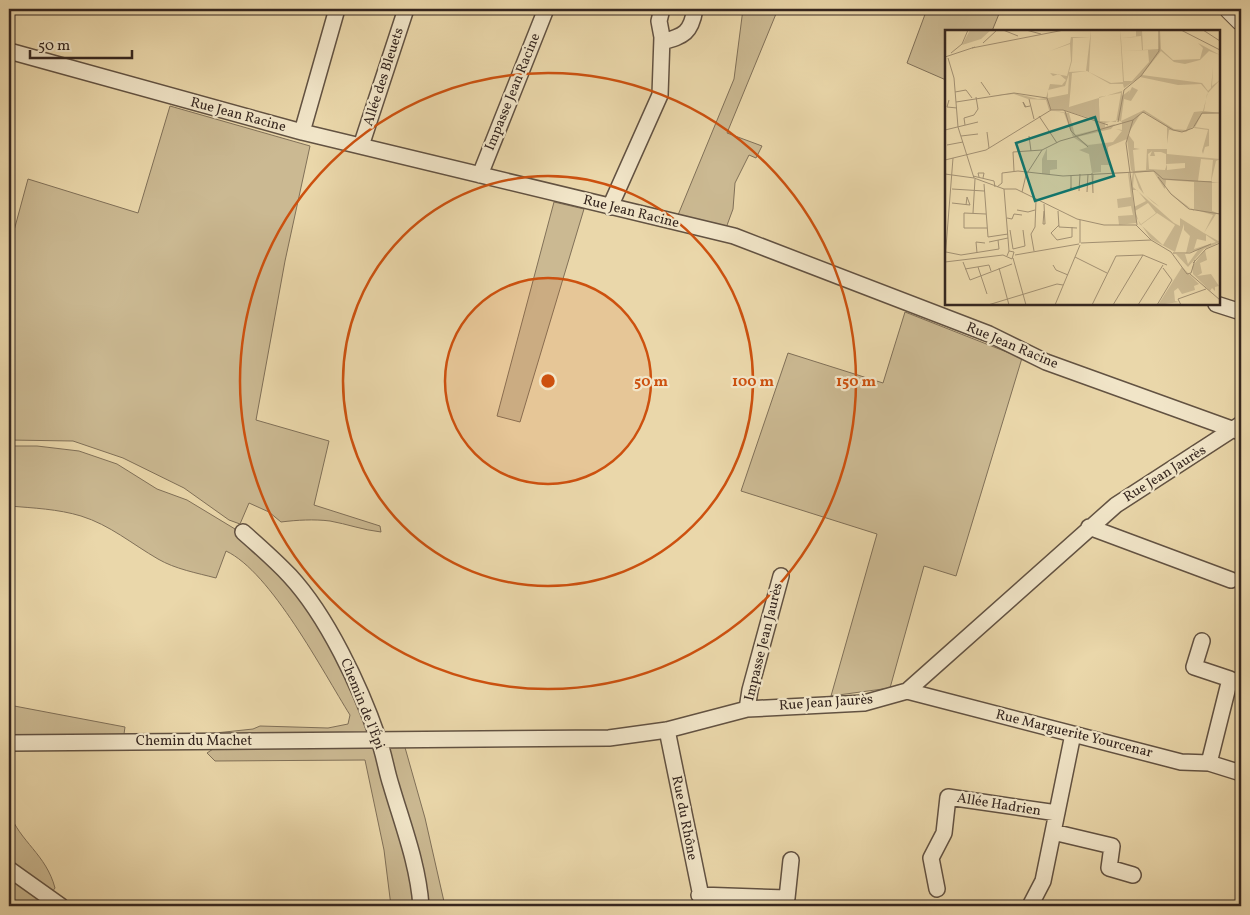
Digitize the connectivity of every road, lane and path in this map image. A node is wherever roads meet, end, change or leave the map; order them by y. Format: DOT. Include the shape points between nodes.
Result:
graph roads {
  1 [pos="336,9"];
  2 [pos="406,9"];
  3 [pos="546,9"];
  4 [pos="662,9"];
  5 [pos="695,9"];
  6 [pos="1229,9"];
  7 [pos="1241,21"];
  8 [pos="662,42"];
  9 [pos="9,51"];
  10 [pos="302,132"];
  11 [pos="361,146"];
  12 [pos="480,174"];
  13 [pos="610,207"];
  14 [pos="1219,305"];
  15 [pos="1241,312"];
  16 [pos="1239,429"];
  17 [pos="1089,527"];
  18 [pos="243,532"];
  19 [pos="781,576"];
  20 [pos="1231,580"];
  21 [pos="1202,641"];
  22 [pos="907,691"];
  23 [pos="746,709"];
  24 [pos="667,730"];
  25 [pos="1073,734"];
  26 [pos="379,740"];
  27 [pos="9,743"];
  28 [pos="1209,763"];
  29 [pos="1241,773"];
  30 [pos="1057,813"];
  31 [pos="1053,832"];
  32 [pos="791,860"];
  33 [pos="9,869"];
  34 [pos="1134,874"];
  35 [pos="937,889"];
  36 [pos="701,901"];
  37 [pos="62,906"];
  38 [pos="421,906"];
  39 [pos="1030,906"];
  1 -- 10 [label="street"];
  2 -- 11 [label="street, Allée des Bleuets"];
  3 -- 12 [label="street, Impasse Jean Racine"];
  4 -- 8 [label="street" via="659,21"];
  5 -- 8 [label="street" via="688,31 681,37"];
  6 -- 7 [label="street"];
  8 -- 13 [label="street" via="660,95"];
  9 -- 10 [label="street, Rue Jean Racine"];
  10 -- 11 [label="street, Rue Jean Racine"];
  11 -- 12 [label="street, Rue Jean Racine"];
  12 -- 13 [label="street, Rue Jean Racine"];
  13 -- 16 [label="street, Rue Jean Racine" via="734,236 989,334 1046,362"];
  14 -- 15 [label="street"];
  16 -- 17 [label="street, Rue Jean Jaurès" via="1116,505"];
  17 -- 20 [label="street"];
  17 -- 22 [label="street, Rue Jean Jaurès"];
  18 -- 26 [label="street, Chemin de l'Épi" via="291,576 308,599 342,655"];
  19 -- 23 [label="street, Impasse Jean Jaurès"];
  21 -- 28 [label="street" via="1194,667 1230,679"];
  22 -- 23 [label="street, Rue Jean Jaurès" via="864,703"];
  22 -- 25 [label="street, Rue Marguerite Yourcenar"];
  23 -- 24 [label="street, Rue Jean Jaurès"];
  24 -- 26 [label="street, Rue Jean Jaurès" via="609,738"];
  24 -- 36 [label="street, Rue du Rhône"];
  25 -- 28 [label="street, Rue Marguerite Yourcenar" via="1181,762"];
  25 -- 30 [label="street, Allée Hadrien"];
  26 -- 27 [label="street, Chemin du Machet"];
  26 -- 38 [label="street, Chemin de l'Épi" via="408,835"];
  28 -- 29 [label="street, Rue Marguerite Yourcenar"];
  30 -- 31 [label="street, Allée Hadrien"];
  30 -- 35 [label="street, Allée Hadrien" via="948,797 944,833 931,858"];
  31 -- 34 [label="street, Allée Hadrien" via="1112,846 1109,868"];
  31 -- 39 [label="street, Allée Hadrien" via="1043,881"];
  32 -- 36 [label="street" via="787,898"];
  33 -- 37 [label="street"];
}
